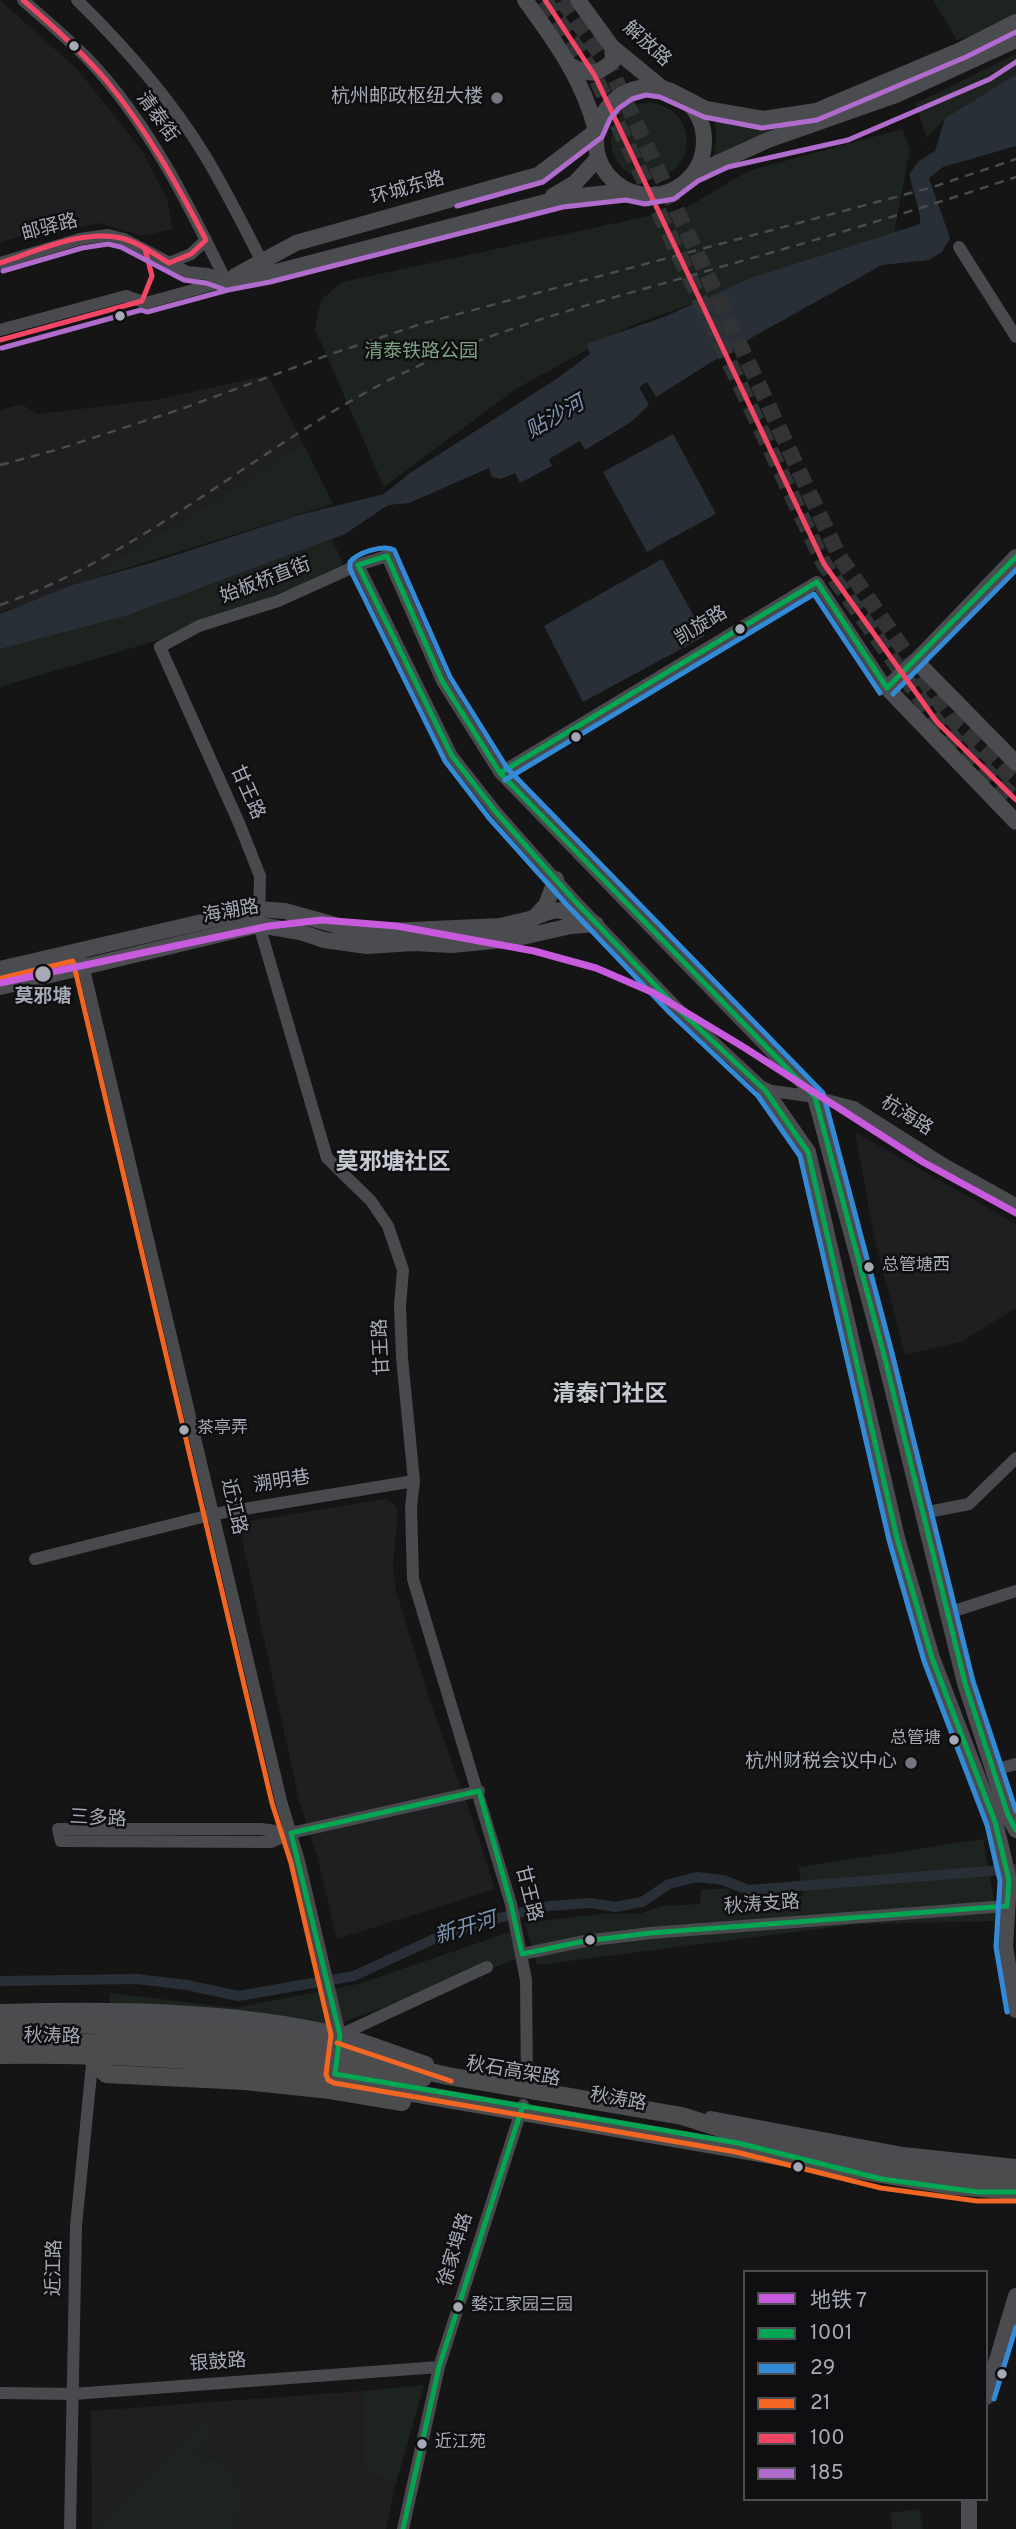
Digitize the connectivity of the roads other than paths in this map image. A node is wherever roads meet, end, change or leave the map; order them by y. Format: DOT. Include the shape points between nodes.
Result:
graph roads {
  1 [pos="23,0"];
  2 [pos="77,0"];
  3 [pos="525,0"];
  4 [pos="578,0"];
  5 [pos="1016,22"];
  6 [pos="1016,40"];
  7 [pos="612,47"];
  8 [pos="571,66"];
  9 [pos="663,88"];
  10 [pos="679,95"];
  11 [pos="817,117"];
  12 [pos="596,131"];
  13 [pos="598,158"];
  14 [pos="694,174"];
  15 [pos="628,191"];
  16 [pos="532,206"];
  17 [pos="206,240"];
  18 [pos="959,247"];
  19 [pos="0,263"];
  20 [pos="169,263"];
  21 [pos="265,268"];
  22 [pos="226,281"];
  23 [pos="0,331"];
  24 [pos="1016,337"];
  25 [pos="1016,557"];
  26 [pos="358,565"];
  27 [pos="160,647"];
  28 [pos="916,661"];
  29 [pos="887,688"];
  30 [pos="1016,763"];
  31 [pos="500,773"];
  32 [pos="1016,822"];
  33 [pos="556,879"];
  34 [pos="258,917"];
  35 [pos="534,918"];
  36 [pos="596,923"];
  37 [pos="571,926"];
  38 [pos="79,950"];
  39 [pos="84,968"];
  40 [pos="0,969"];
  41 [pos="0,987"];
  42 [pos="765,1090"];
  43 [pos="815,1097"];
  44 [pos="1016,1204"];
  45 [pos="1016,1458"];
  46 [pos="414,1481"];
  47 [pos="923,1513"];
  48 [pos="214,1514"];
  49 [pos="35,1559"];
  50 [pos="1016,1591"];
  51 [pos="948,1613"];
  52 [pos="1016,1764"];
  53 [pos="993,1770"];
  54 [pos="478,1791"];
  55 [pos="1001,1818"];
  56 [pos="1016,1830"];
  57 [pos="291,1833"];
  58 [pos="1007,1906"];
  59 [pos="522,1954"];
  60 [pos="487,1967"];
  61 [pos="99,2010"];
  62 [pos="1016,2010"];
  63 [pos="0,2012"];
  64 [pos="0,2022"];
  65 [pos="0,2031"];
  66 [pos="96,2033"];
  67 [pos="340,2035"];
  68 [pos="0,2040"];
  69 [pos="337,2054"];
  70 [pos="0,2057"];
  71 [pos="93,2060"];
  72 [pos="452,2073"];
  73 [pos="335,2074"];
  74 [pos="527,2086"];
  75 [pos="523,2105"];
  76 [pos="742,2135"];
  77 [pos="818,2163"];
  78 [pos="1016,2167"];
  79 [pos="1016,2178"];
  80 [pos="1016,2192"];
  81 [pos="1016,2296"];
  82 [pos="439,2367"];
  83 [pos="988,2390"];
  84 [pos="0,2393"];
  85 [pos="73,2394"];
  86 [pos="969,2501"];
  87 [pos="70,2529"];
  88 [pos="403,2529"];
  89 [pos="969,2529"];
  1 -- 17 [label="street, 清泰街" via="88,59 132,115 170,170"];
  2 -- 21 [label="street, 清泰街" via="119,42 182,122"];
  3 -- 8 [label="main road"];
  4 -- 7 [label="main road, 解放路"];
  5 -- 11 [label="main road"];
  6 -- 11 [label="main road" via="896,94"];
  7 -- 8 [label="main road" via="613,61 601,72 585,74"];
  7 -- 9 [label="main road, 解放路"];
  8 -- 12 [label="main road"];
  9 -- 10 [label="main road"];
  9 -- 12 [label="main road" via="645,86 620,96 602,115"];
  10 -- 11 [label="main road" via="706,109 763,119"];
  10 -- 14 [label="main road" via="692,107 705,141"];
  11 -- 14 [label="main road"];
  12 -- 13 [label="main road"];
  12 -- 21 [label="main road, 环城东路" via="538,175 296,243"];
  13 -- 15 [label="main road" via="605,172"];
  13 -- 16 [label="main road" via="575,183"];
  14 -- 15 [label="main road" via="659,195"];
  15 -- 16 [label="main road"];
  16 -- 21 [label="main road, 环城东路"];
  17 -- 20 [label="street" via="191,254"];
  17 -- 22 [label="street, 清泰街"];
  18 -- 24 [label="street"];
  19 -- 20 [label="street, 邮驿路" via="108,235"];
  20 -- 22 [label="street, 邮驿路"];
  21 -- 22 [label="main road, 环城东路"];
  22 -- 23 [label="street, 环城东路" via="146,303 126,296"];
  25 -- 28 [label="main road"];
  26 -- 27 [label="street, 始板桥直街" via="278,601 199,626"];
  26 -- 31 [label="street, 始板桥直街" via="387,556 442,681"];
  26 -- 33 [label="street" via="452,756"];
  27 -- 34 [label="street, 甘王路" via="260,876"];
  28 -- 29 [label="main road"];
  28 -- 30 [label="main road"];
  29 -- 31 [label="street, 凯旋路" via="817,582"];
  29 -- 32 [label="main road"];
  31 -- 43 [label="street"];
  33 -- 35 [label="main road" via="546,905"];
  33 -- 36 [label="street"];
  34 -- 35 [label="main road, 海潮路" via="285,911 353,930 500,926"];
  34 -- 37 [label="main road, 海潮路" via="324,940 368,946 513,939"];
  34 -- 38 [label="main road, 海潮路"];
  34 -- 39 [label="main road, 海潮路"];
  34 -- 46 [label="street, 甘王路" via="327,1158 364,1194 388,1226 403,1270 402,1357"];
  35 -- 37 [label="main road, 海潮路" via="564,910 572,917"];
  36 -- 37 [label="main road, 海潮路"];
  36 -- 42 [label="street" via="676,1007"];
  38 -- 39 [label="street, 近江路"];
  38 -- 40 [label="main road, 海潮路"];
  39 -- 41 [label="main road, 海潮路"];
  39 -- 48 [label="street, 近江路"];
  42 -- 43 [label="street, 杭海路"];
  42 -- 55 [label="main road" via="807,1152 897,1538 932,1658"];
  43 -- 44 [label="street, 杭海路" via="854,1107"];
  43 -- 47 [label="main road"];
  45 -- 47 [label="street" via="969,1504"];
  46 -- 48 [label="street, 溯明巷"];
  46 -- 54 [label="street, 甘王路" via="413,1579"];
  47 -- 51 [label="main road"];
  48 -- 49 [label="street, 溯明巷"];
  48 -- 57 [label="street, 近江路"];
  50 -- 51 [label="street"];
  51 -- 53 [label="main road"];
  52 -- 53 [label="street"];
  53 -- 55 [label="main road"];
  54 -- 57 [label="street, 三多路"];
  54 -- 59 [label="street, 甘王路"];
  55 -- 56 [label="main road"];
  55 -- 58 [label="main road" via="1009,1880"];
  57 -- 57 [label="street, 三多路" via="261,1829 58,1829 61,1841 271,1842"];
  57 -- 67 [label="street, 近江路"];
  58 -- 59 [label="street, 秋涛支路" via="650,1933"];
  58 -- 62 [label="main road" via="1005,1947"];
  59 -- 74 [label="street, 甘王路"];
  60 -- 67 [label="street"];
  61 -- 63 [label="main road"];
  61 -- 66 [label="street, 近江路"];
  61 -- 67 [label="main road" via="247,2019"];
  64 -- 76 [label="highway, bridge" via="204,2030 305,2043 448,2076 682,2116"];
  65 -- 66 [label="main road, 秋涛路"];
  66 -- 69 [label="main road, 秋涛路" via="235,2040"];
  66 -- 71 [label="street, 近江路"];
  67 -- 69 [label="street, 近江路"];
  67 -- 72 [label="main road"];
  68 -- 76 [label="highway, 秋石高架路, bridge" via="190,2045 276,2054"];
  69 -- 72 [label="main road, 秋涛路"];
  69 -- 73 [label="street, 近江路"];
  70 -- 71 [label="main road, 秋涛路"];
  70 -- 77 [label="highway, 秋石高架路, bridge" via="99,2056 235,2064"];
  71 -- 73 [label="main road, 秋涛路" via="166,2057"];
  71 -- 77 [label="highway, bridge" via="106,2074 330,2090 776,2161"];
  71 -- 85 [label="street, 近江路" via="76,2226"];
  72 -- 74 [label="main road, 秋涛路"];
  73 -- 75 [label="main road, 秋涛路"];
  74 -- 78 [label="main road, 秋涛路" via="903,2155"];
  75 -- 80 [label="main road, 秋涛路" via="738,2143 882,2179 978,2192"];
  75 -- 82 [label="street, 徐家埠路"];
  76 -- 79 [label="highway, 秋石高架路" via="893,2164"];
  77 -- 80 [label="highway, 秋石高架路, bridge"];
  81 -- 83 [label="main road"];
  82 -- 85 [label="street, 银鼓路"];
  82 -- 88 [label="street, 徐家埠路"];
  84 -- 85 [label="street, 银鼓路"];
  85 -- 87 [label="street, 近江路"];
  86 -- 89 [label="main road"];
}
